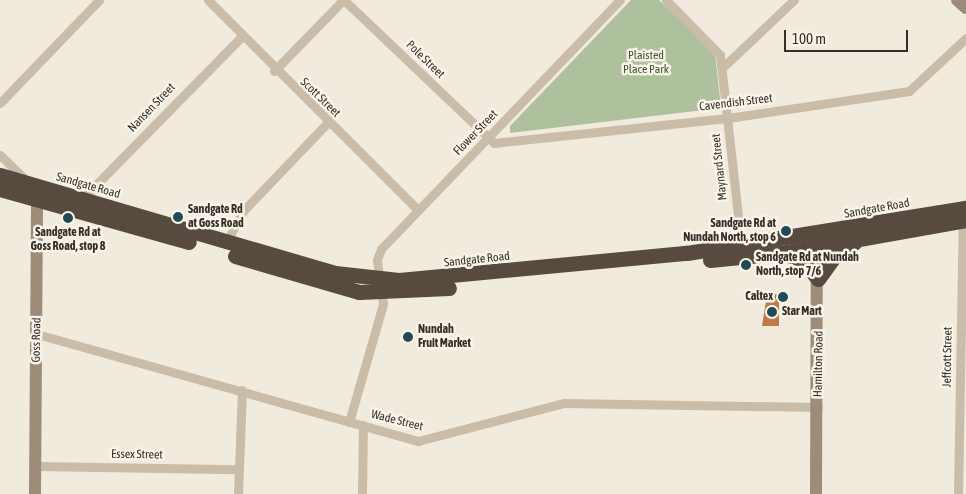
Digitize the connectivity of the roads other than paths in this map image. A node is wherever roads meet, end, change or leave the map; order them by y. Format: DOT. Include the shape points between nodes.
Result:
graph roads {
  1 [pos="99,0"];
  2 [pos="208,0"];
  3 [pos="344,0"];
  4 [pos="620,0"];
  5 [pos="666,0"];
  6 [pos="794,0"];
  7 [pos="957,0"];
  8 [pos="966,8"];
  9 [pos="243,35"];
  10 [pos="966,38"];
  11 [pos="722,68"];
  12 [pos="274,71"];
  13 [pos="0,103"];
  14 [pos="728,118"];
  15 [pos="327,123"];
  16 [pos="488,138"];
  17 [pos="0,155"];
  18 [pos="0,176"];
  19 [pos="0,190"];
  20 [pos="35,190"];
  21 [pos="81,200"];
  22 [pos="418,210"];
  23 [pos="965,216"];
  24 [pos="740,234"];
  25 [pos="860,239"];
  26 [pos="817,240"];
  27 [pos="226,243"];
  28 [pos="781,253"];
  29 [pos="818,279"];
  30 [pos="381,287"];
  31 [pos="37,334"];
  32 [pos="242,390"];
  33 [pos="963,406"];
  34 [pos="818,407"];
  35 [pos="349,422"];
  36 [pos="363,425"];
  37 [pos="36,466"];
  38 [pos="238,469"];
  39 [pos="35,494"];
  40 [pos="238,494"];
  41 [pos="362,494"];
  42 [pos="816,494"];
  43 [pos="958,494"];
  1 -- 13 [label="street"];
  2 -- 9 [label="street, Scott Street"];
  3 -- 12 [label="street"];
  3 -- 16 [label="street, Pole Street"];
  4 -- 16 [label="street, Flower Street"];
  5 -- 11 [label="street, Maynard Street" via="716,49"];
  6 -- 11 [label="street"];
  7 -- 8 [label="street"];
  9 -- 12 [label="street, Scott Street"];
  9 -- 21 [label="street, Nansen Street"];
  10 -- 14 [label="street, Cavendish Street" via="909,91"];
  11 -- 14 [label="street, Maynard Street"];
  12 -- 15 [label="street, Scott Street"];
  14 -- 16 [label="street, Cavendish Street" via="497,142"];
  14 -- 24 [label="street, Maynard Street"];
  15 -- 22 [label="street, Scott Street"];
  15 -- 27 [label="street" via="243,211"];
  16 -- 22 [label="street, Flower Street"];
  17 -- 20 [label="street"];
  18 -- 20 [label="highway, Sandgate Road"];
  19 -- 20 [label="highway, Sandgate Road"];
  20 -- 21 [label="highway, Sandgate Road"];
  20 -- 30 [label="highway, Sandgate Road" via="338,286"];
  20 -- 31 [label="street, Goss Road"];
  21 -- 27 [label="highway, Sandgate Road"];
  22 -- 30 [label="street, Flower Street" via="379,252"];
  23 -- 25 [label="highway, Sandgate Road"];
  23 -- 26 [label="highway, Sandgate Road"];
  23 -- 33 [label="street, Jeffcott Street"];
  25 -- 26 [label="highway, Sandgate Road"];
  25 -- 29 [label="highway" via="836,256"];
  26 -- 28 [label="highway, Sandgate Road"];
  26 -- 29 [label="street, Hamilton Road"];
  26 -- 30 [label="highway, Sandgate Road"];
  27 -- 30 [label="highway, Sandgate Road"];
  28 -- 29 [label="highway" via="803,260"];
  28 -- 30 [label="highway, Sandgate Road"];
  29 -- 34 [label="street, Hamilton Road"];
  30 -- 35 [label="street, Flower Street"];
  31 -- 32 [label="street, Wade Street"];
  31 -- 37 [label="street, Goss Road"];
  32 -- 35 [label="street, Wade Street"];
  32 -- 38 [label="street"];
  33 -- 43 [label="street, Jeffcott Street"];
  34 -- 36 [label="street, Wade Street" via="564,403 425,441"];
  34 -- 42 [label="street, Hamilton Road"];
  35 -- 36 [label="street, Wade Street"];
  36 -- 41 [label="street"];
  37 -- 38 [label="street, Essex Street"];
  37 -- 39 [label="street, Goss Road"];
  38 -- 40 [label="street"];
}
